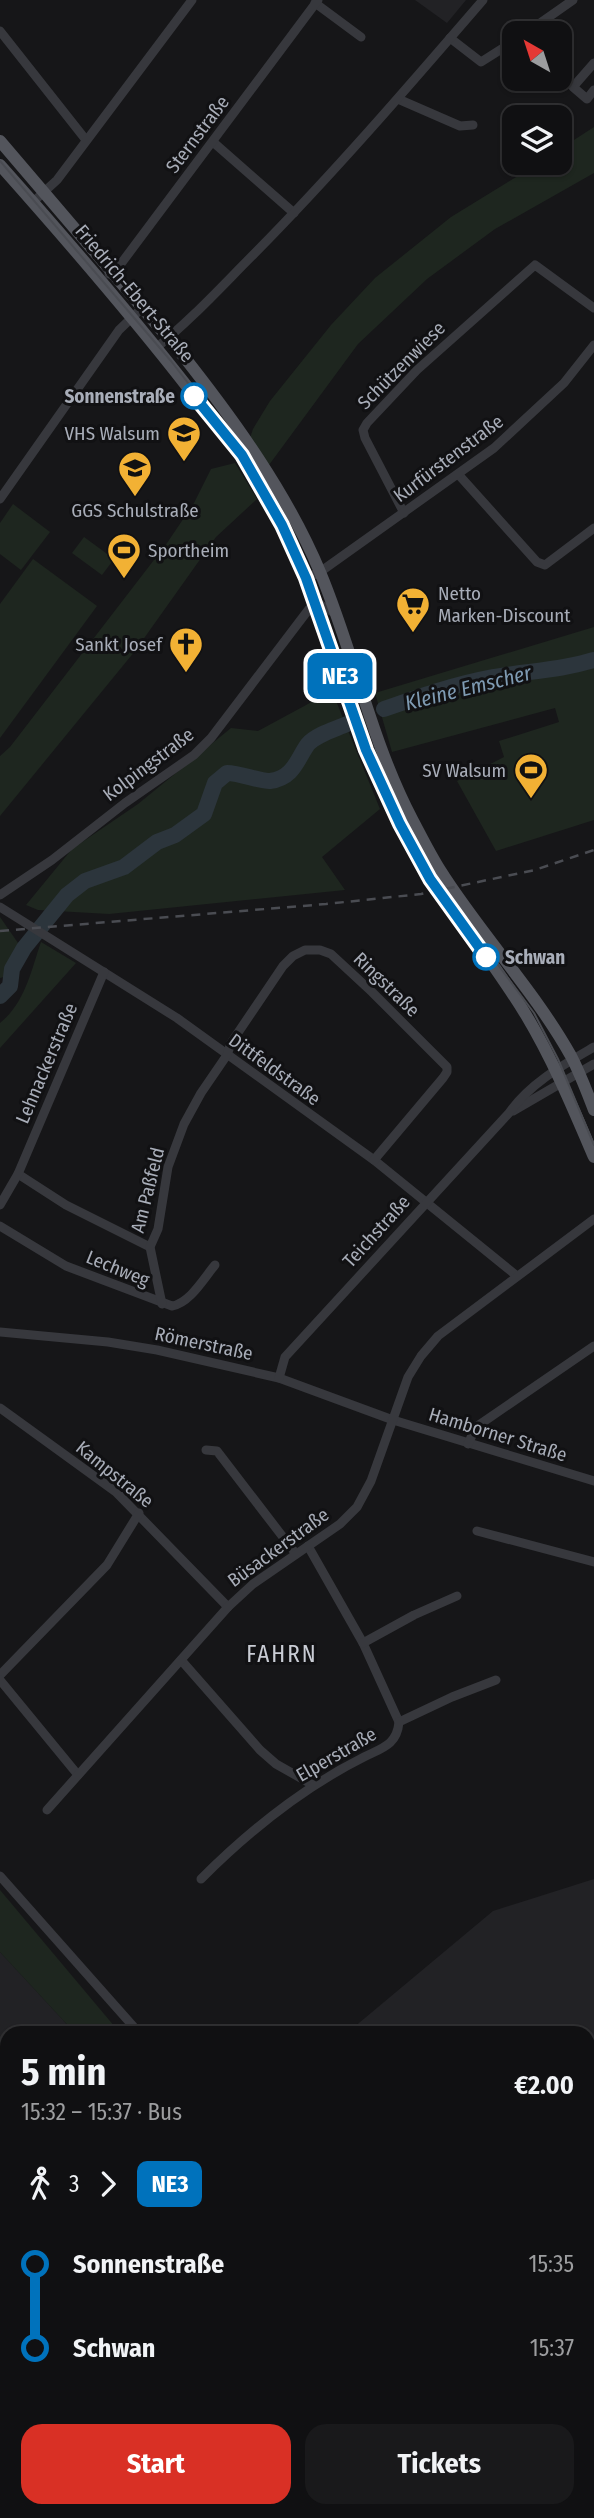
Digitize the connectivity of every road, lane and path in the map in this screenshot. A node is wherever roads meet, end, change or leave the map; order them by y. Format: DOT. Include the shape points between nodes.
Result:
graph roads {
  1 [pos="192,0"];
  2 [pos="482,0"];
  3 [pos="573,0"];
  4 [pos="316,2"];
  5 [pos="543,21"];
  6 [pos="0,31"];
  7 [pos="361,37"];
  8 [pos="450,38"];
  9 [pos="502,49"];
  10 [pos="594,63"];
  11 [pos="590,76"];
  12 [pos="594,90"];
  13 [pos="398,99"];
  14 [pos="473,125"];
  15 [pos="86,140"];
  16 [pos="0,141"];
  17 [pos="213,142"];
  18 [pos="13,156"];
  19 [pos="0,166"];
  20 [pos="44,192"];
  21 [pos="33,202"];
  22 [pos="294,214"];
  23 [pos="113,271"];
  24 [pos="101,281"];
  25 [pos="143,307"];
  26 [pos="594,308"];
  27 [pos="131,317"];
  28 [pos="169,338"];
  29 [pos="594,345"];
  30 [pos="156,348"];
  31 [pos="458,474"];
  32 [pos="4,485"];
  33 [pos="0,499"];
  34 [pos="404,513"];
  35 [pos="594,527"];
  36 [pos="320,572"];
  37 [pos="306,578"];
  38 [pos="315,605"];
  39 [pos="334,611"];
  40 [pos="322,625"];
  41 [pos="292,633"];
  42 [pos="0,895"];
  43 [pos="0,907"];
  44 [pos="104,972"];
  45 [pos="594,1047"];
  46 [pos="227,1055"];
  47 [pos="573,1059"];
  48 [pos="594,1064"];
  49 [pos="557,1069"];
  50 [pos="579,1073"];
  51 [pos="563,1082"];
  52 [pos="594,1110"];
  53 [pos="509,1114"];
  54 [pos="594,1157"];
  55 [pos="374,1160"];
  56 [pos="18,1174"];
  57 [pos="426,1202"];
  58 [pos="0,1205"];
  59 [pos="594,1219"];
  60 [pos="0,1226"];
  61 [pos="150,1247"];
  62 [pos="215,1265"];
  63 [pos="517,1276"];
  64 [pos="162,1304"];
  65 [pos="0,1332"];
  66 [pos="594,1346"];
  67 [pos="279,1378"];
  68 [pos="0,1408"];
  69 [pos="393,1420"];
  70 [pos="468,1444"];
  71 [pos="206,1450"];
  72 [pos="594,1481"];
  73 [pos="139,1513"];
  74 [pos="477,1531"];
  75 [pos="308,1546"];
  76 [pos="296,1554"];
  77 [pos="594,1562"];
  78 [pos="457,1596"];
  79 [pos="228,1607"];
  80 [pos="363,1643"];
  81 [pos="181,1660"];
  82 [pos="0,1675"];
  83 [pos="0,1680"];
  84 [pos="496,1680"];
  85 [pos="399,1722"];
  86 [pos="78,1776"];
  87 [pos="313,1785"];
  88 [pos="47,1810"];
  89 [pos="0,1876"];
  90 [pos="201,1879"];
  91 [pos="133,2026"];
  1 -- 15 [label="street"];
  2 -- 8 [label="street"];
  3 -- 5 [label="street"];
  4 -- 7 [label="street, Sternstraße"];
  4 -- 17 [label="street, Sternstraße"];
  6 -- 15 [label="street"];
  8 -- 9 [label="street" via="481,62"];
  8 -- 13 [label="street"];
  10 -- 11 [label="street"];
  11 -- 12 [label="street" via="573,87 587,99"];
  13 -- 14 [label="street" via="460,127"];
  13 -- 22 [label="street"];
  15 -- 20 [label="street"];
  16 -- 18 [label="main road, Friedrich-Ebert-Straße"];
  17 -- 22 [label="street"];
  17 -- 23 [label="street, Sternstraße"];
  18 -- 19 [label="street"];
  18 -- 20 [label="main road, Friedrich-Ebert-Straße"];
  19 -- 21 [label="main road, Friedrich-Ebert-Straße"];
  20 -- 21 [label="street"];
  20 -- 23 [label="main road, Friedrich-Ebert-Straße"];
  21 -- 24 [label="main road, Friedrich-Ebert-Straße"];
  22 -- 28 [label="street"];
  23 -- 24 [label="street, Sternstraße"];
  23 -- 25 [label="main road, Friedrich-Ebert-Straße"];
  24 -- 27 [label="main road, Friedrich-Ebert-Straße"];
  25 -- 27 [label="street"];
  25 -- 28 [label="main road, Friedrich-Ebert-Straße"];
  26 -- 34 [label="street, Schützenwiese" via="535,265 417,370 363,430"];
  27 -- 30 [label="main road, Friedrich-Ebert-Straße"];
  27 -- 32 [label="street"];
  28 -- 30 [label="street"];
  28 -- 36 [label="main road, Friedrich-Ebert-Straße" via="273,484"];
  29 -- 31 [label="street, Kurfürstenstraße" via="527,419"];
  30 -- 37 [label="main road, Friedrich-Ebert-Straße" via="242,455"];
  31 -- 34 [label="street, Kurfürstenstraße"];
  31 -- 35 [label="street" via="537,562 545,565"];
  32 -- 33 [label="street"];
  34 -- 36 [label="street, Kurfürstenstraße"];
  36 -- 37 [label="street, Kurfürstenstraße"];
  36 -- 39 [label="main road, Friedrich-Ebert-Straße"];
  37 -- 38 [label="main road, Friedrich-Ebert-Straße"];
  38 -- 39 [label="street"];
  38 -- 40 [label="main road, Friedrich-Ebert-Straße"];
  38 -- 41 [label="street, Kolpingstraße"];
  39 -- 47 [label="main road, Friedrich-Ebert-Straße" via="379,745 411,817 441,871 545,1013"];
  40 -- 41 [label="street" via="308,622"];
  40 -- 49 [label="main road, Friedrich-Ebert-Straße" via="366,750 400,824 430,879 524,1013"];
  41 -- 42 [label="street, Kolpingstraße" via="194,755"];
  43 -- 44 [label="street, Dittfeldstraße"];
  44 -- 46 [label="street, Dittfeldstraße"];
  44 -- 56 [label="street, Lehnackerstraße"];
  45 -- 47 [label="street, Teichstraße"];
  46 -- 55 [label="street, Dittfeldstraße"];
  46 -- 55 [label="street, Ringstraße" via="262,996 293,956 305,950 331,954 447,1067 443,1078"];
  46 -- 61 [label="street, Am Paßfeld" via="184,1124 168,1167 158,1228"];
  47 -- 49 [label="street, Teichstraße"];
  47 -- 50 [label="main road, Friedrich-Ebert-Straße"];
  48 -- 50 [label="street, Teichstraße"];
  49 -- 51 [label="main road, Friedrich-Ebert-Straße"];
  49 -- 53 [label="street, Teichstraße"];
  50 -- 51 [label="street, Teichstraße"];
  50 -- 52 [label="main road, Friedrich-Ebert-Straße"];
  51 -- 53 [label="street, Teichstraße"];
  51 -- 54 [label="main road, Friedrich-Ebert-Straße"];
  53 -- 57 [label="street, Teichstraße"];
  55 -- 57 [label="street, Dittfeldstraße"];
  56 -- 58 [label="street, Lehnackerstraße"];
  56 -- 61 [label="street" via="66,1205"];
  57 -- 63 [label="street, Dittfeldstraße"];
  57 -- 67 [label="street, Teichstraße" via="285,1357"];
  59 -- 63 [label="street, Büsackerstraße"];
  60 -- 64 [label="street, Lechweg" via="66,1266"];
  61 -- 64 [label="street, Am Paßfeld"];
  62 -- 64 [label="street, Lechweg" via="180,1305"];
  63 -- 69 [label="street, Büsackerstraße" via="438,1336 408,1377"];
  65 -- 67 [label="street, Römerstraße" via="157,1350"];
  66 -- 70 [label="street" via="476,1426"];
  67 -- 69 [label="street, Römerstraße"];
  68 -- 73 [label="street, Kampstraße"];
  69 -- 70 [label="street, Hamborner Straße"];
  69 -- 75 [label="street, Büsackerstraße" via="357,1507"];
  70 -- 72 [label="street, Hamborner Straße"];
  71 -- 76 [label="street" via="217,1451"];
  73 -- 79 [label="street, Kampstraße"];
  73 -- 82 [label="street" via="107,1565"];
  74 -- 77 [label="street"];
  75 -- 76 [label="street, Büsackerstraße"];
  75 -- 80 [label="street"];
  76 -- 79 [label="street, Büsackerstraße"];
  78 -- 80 [label="street"];
  79 -- 81 [label="street, Büsackerstraße"];
  80 -- 85 [label="street"];
  81 -- 86 [label="street, Büsackerstraße"];
  81 -- 87 [label="street" via="260,1750"];
  83 -- 86 [label="street"];
  84 -- 85 [label="street, Elperstraße"];
  85 -- 87 [label="street, Elperstraße" via="389,1745"];
  86 -- 88 [label="street, Büsackerstraße"];
  87 -- 90 [label="street, Elperstraße"];
  89 -- 91 [label="street"];
}
